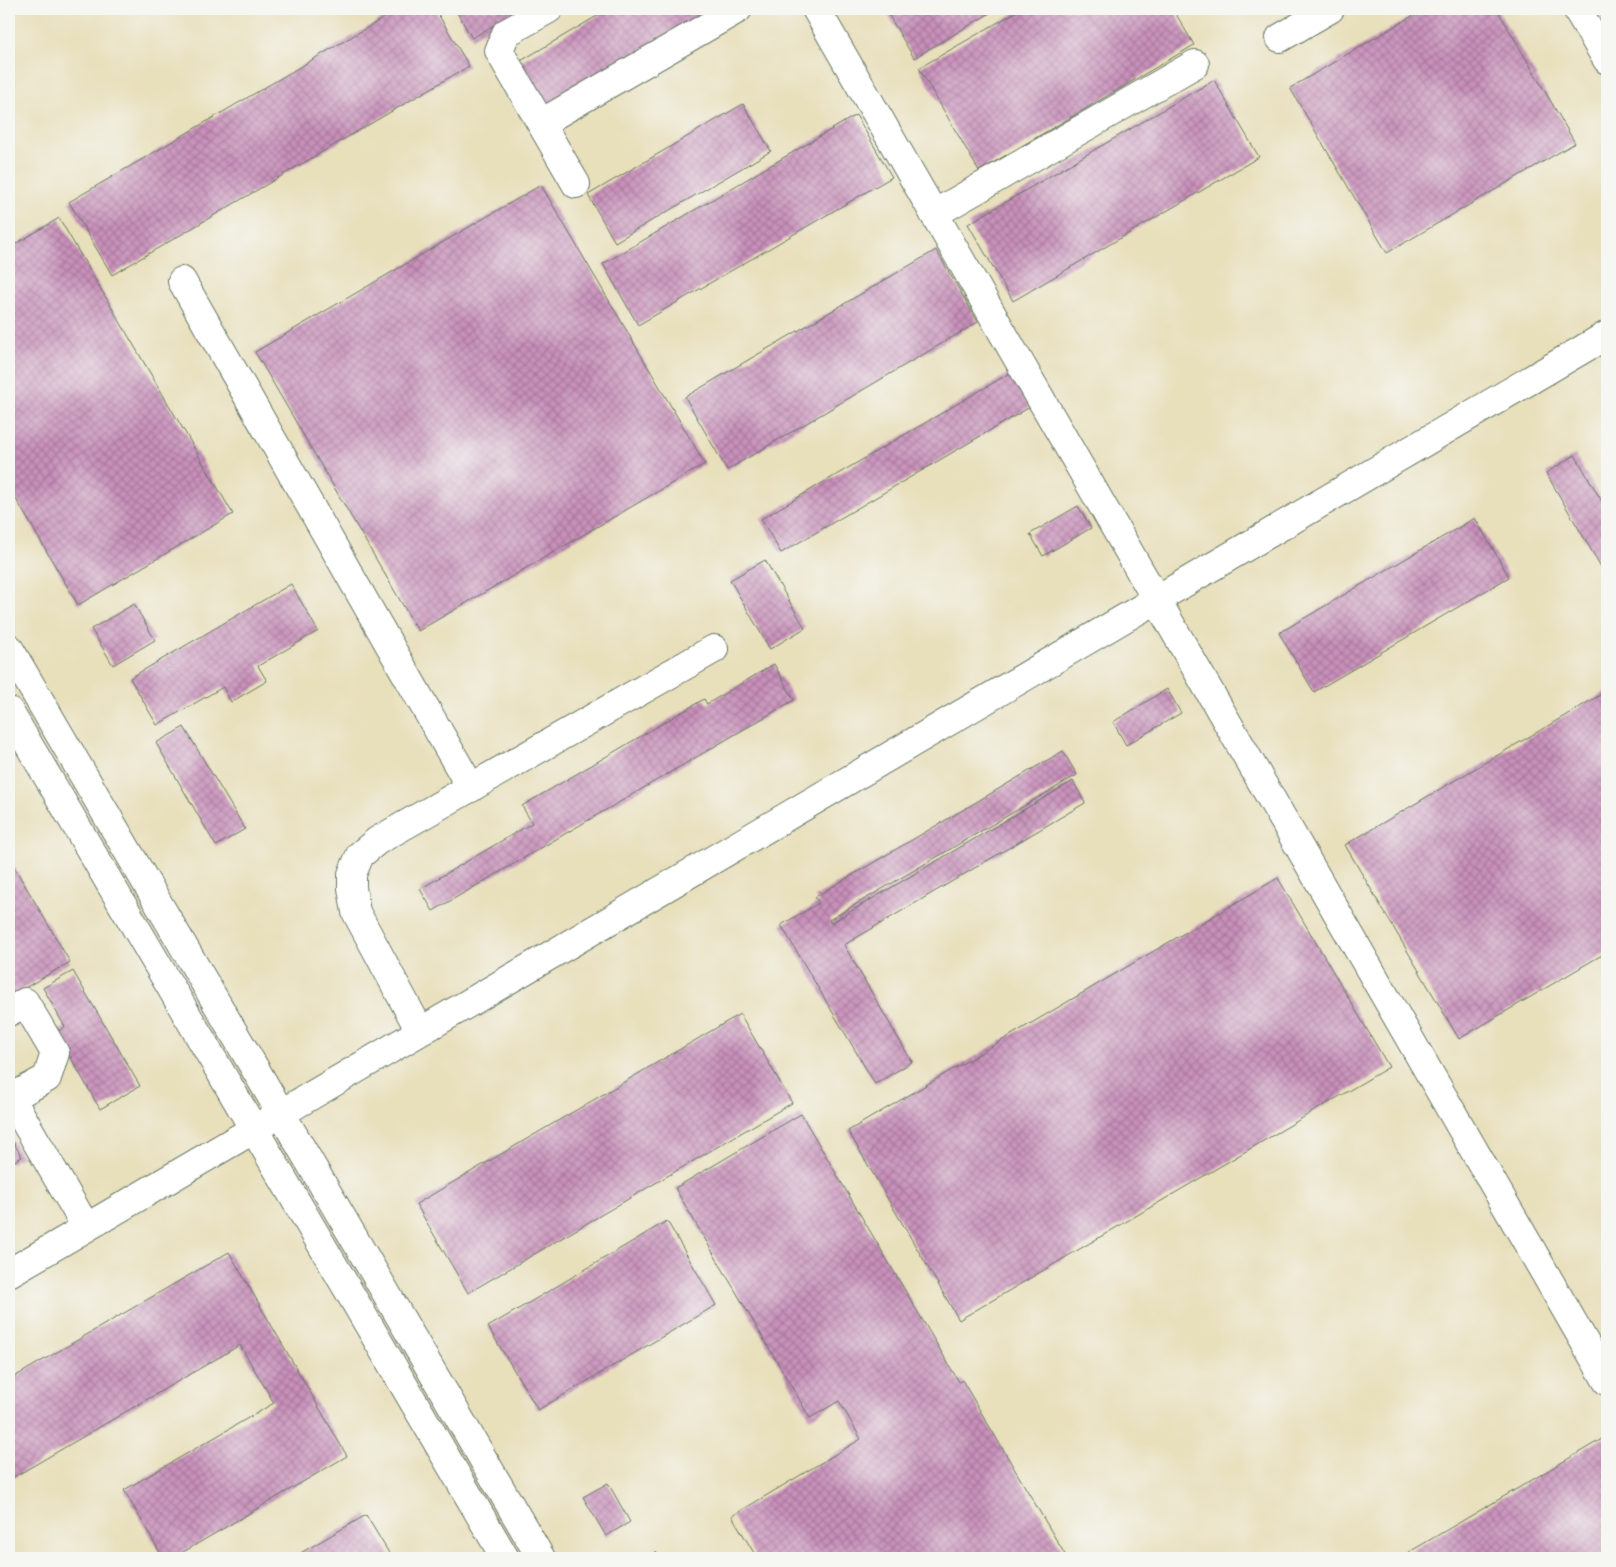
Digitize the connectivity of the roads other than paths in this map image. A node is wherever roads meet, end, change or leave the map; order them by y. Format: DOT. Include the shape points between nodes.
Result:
graph roads {
  1 [pos="549,9"];
  2 [pos="738,9"];
  3 [pos="816,9"];
  4 [pos="1330,9"];
  5 [pos="1577,9"];
  6 [pos="1280,38"];
  7 [pos="1607,60"];
  8 [pos="1194,64"];
  9 [pos="541,122"];
  10 [pos="576,184"];
  11 [pos="934,214"];
  12 [pos="182,281"];
  13 [pos="1607,335"];
  14 [pos="1156,600"];
  15 [pos="9,648"];
  16 [pos="714,650"];
  17 [pos="9,711"];
  18 [pos="471,788"];
  19 [pos="9,1012"];
  20 [pos="420,1032"];
  21 [pos="10,1099"];
  22 [pos="281,1113"];
  23 [pos="254,1129"];
  24 [pos="86,1227"];
  25 [pos="9,1273"];
  26 [pos="1607,1381"];
  27 [pos="505,1558"];
  28 [pos="542,1558"];
  1 -- 9 [label="street" via="506,33 499,51"];
  2 -- 9 [label="street"];
  3 -- 11 [label="street"];
  4 -- 6 [label="street"];
  5 -- 7 [label="street"];
  8 -- 11 [label="street"];
  9 -- 10 [label="street"];
  11 -- 14 [label="street"];
  12 -- 18 [label="street"];
  13 -- 14 [label="street"];
  14 -- 20 [label="street"];
  14 -- 26 [label="street"];
  15 -- 22 [label="street"];
  16 -- 18 [label="street"];
  17 -- 23 [label="street"];
  18 -- 20 [label="street" via="377,841 360,855 352,874 356,912"];
  19 -- 21 [label="street" via="25,1002 54,1053 46,1078"];
  20 -- 22 [label="street"];
  21 -- 24 [label="street"];
  22 -- 23 [label="street"];
  22 -- 28 [label="street"];
  23 -- 24 [label="street"];
  23 -- 27 [label="street"];
  24 -- 25 [label="street"];
}
